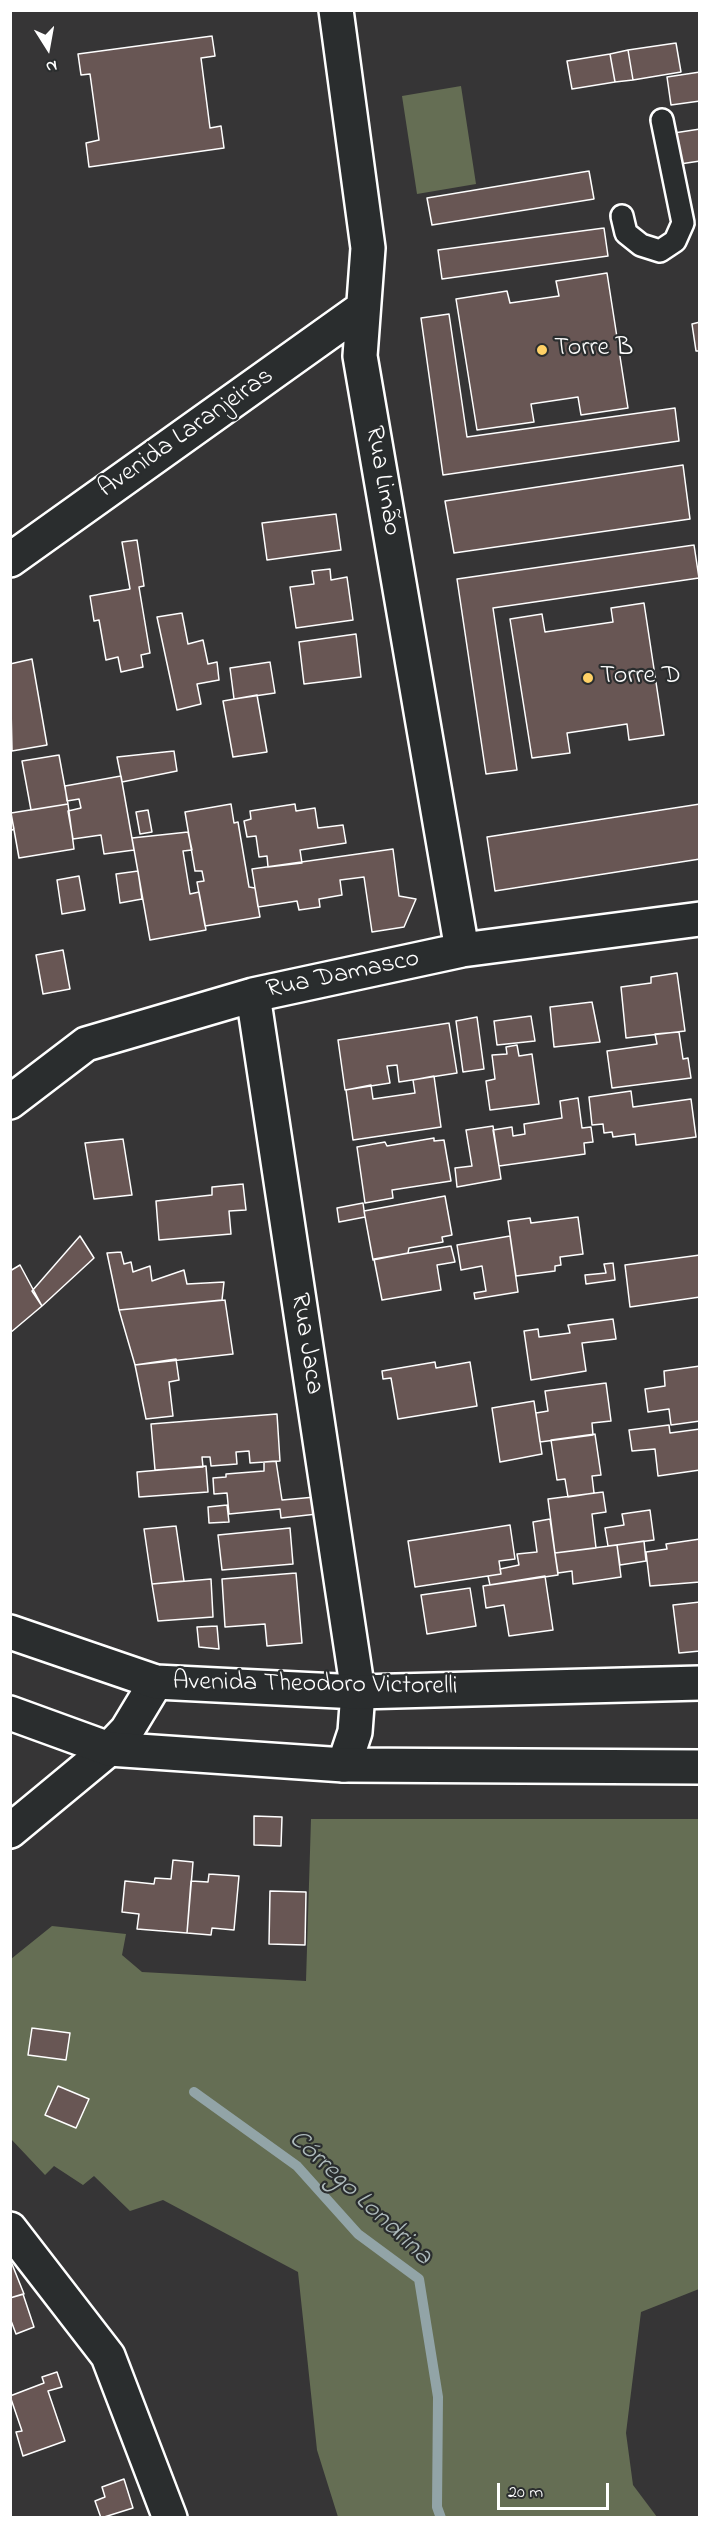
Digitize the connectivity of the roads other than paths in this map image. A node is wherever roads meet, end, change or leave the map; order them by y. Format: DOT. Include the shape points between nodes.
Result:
graph roads {
  1 [pos="336,10"];
  2 [pos="662,120"];
  3 [pos="622,216"];
  4 [pos="363,308"];
  5 [pos="10,560"];
  6 [pos="699,919"];
  7 [pos="462,950"];
  8 [pos="253,995"];
  9 [pos="10,1102"];
  10 [pos="10,1632"];
  11 [pos="156,1682"];
  12 [pos="699,1683"];
  13 [pos="358,1692"];
  14 [pos="10,1713"];
  15 [pos="109,1749"];
  16 [pos="344,1765"];
  17 [pos="699,1767"];
  18 [pos="10,1831"];
  19 [pos="10,2229"];
  20 [pos="170,2517"];
  1 -- 4 [label="street, Rua Limão" via="368,248"];
  2 -- 3 [label="lane" via="682,223 675,241 660,250 641,245 626,233"];
  4 -- 5 [label="street, Avenida Laranjeiras"];
  4 -- 7 [label="street, Rua Limão" via="360,356"];
  6 -- 7 [label="street, Rua Damasco"];
  7 -- 8 [label="street, Rua Damasco"];
  8 -- 9 [label="street, Rua Damasco" via="86,1044"];
  8 -- 13 [label="street, Rua Jaca"];
  10 -- 11 [label="street, Avenida Theodoro Victorelli"];
  11 -- 13 [label="street, Avenida Theodoro Victorelli"];
  11 -- 15 [label="street" via="127,1730"];
  12 -- 13 [label="street, Avenida Theodoro Victorelli"];
  13 -- 16 [label="street, Rua Jaca" via="355,1732"];
  14 -- 15 [label="street"];
  15 -- 16 [label="street"];
  15 -- 18 [label="street"];
  16 -- 17 [label="street"];
  19 -- 20 [label="street" via="108,2356"];
}
